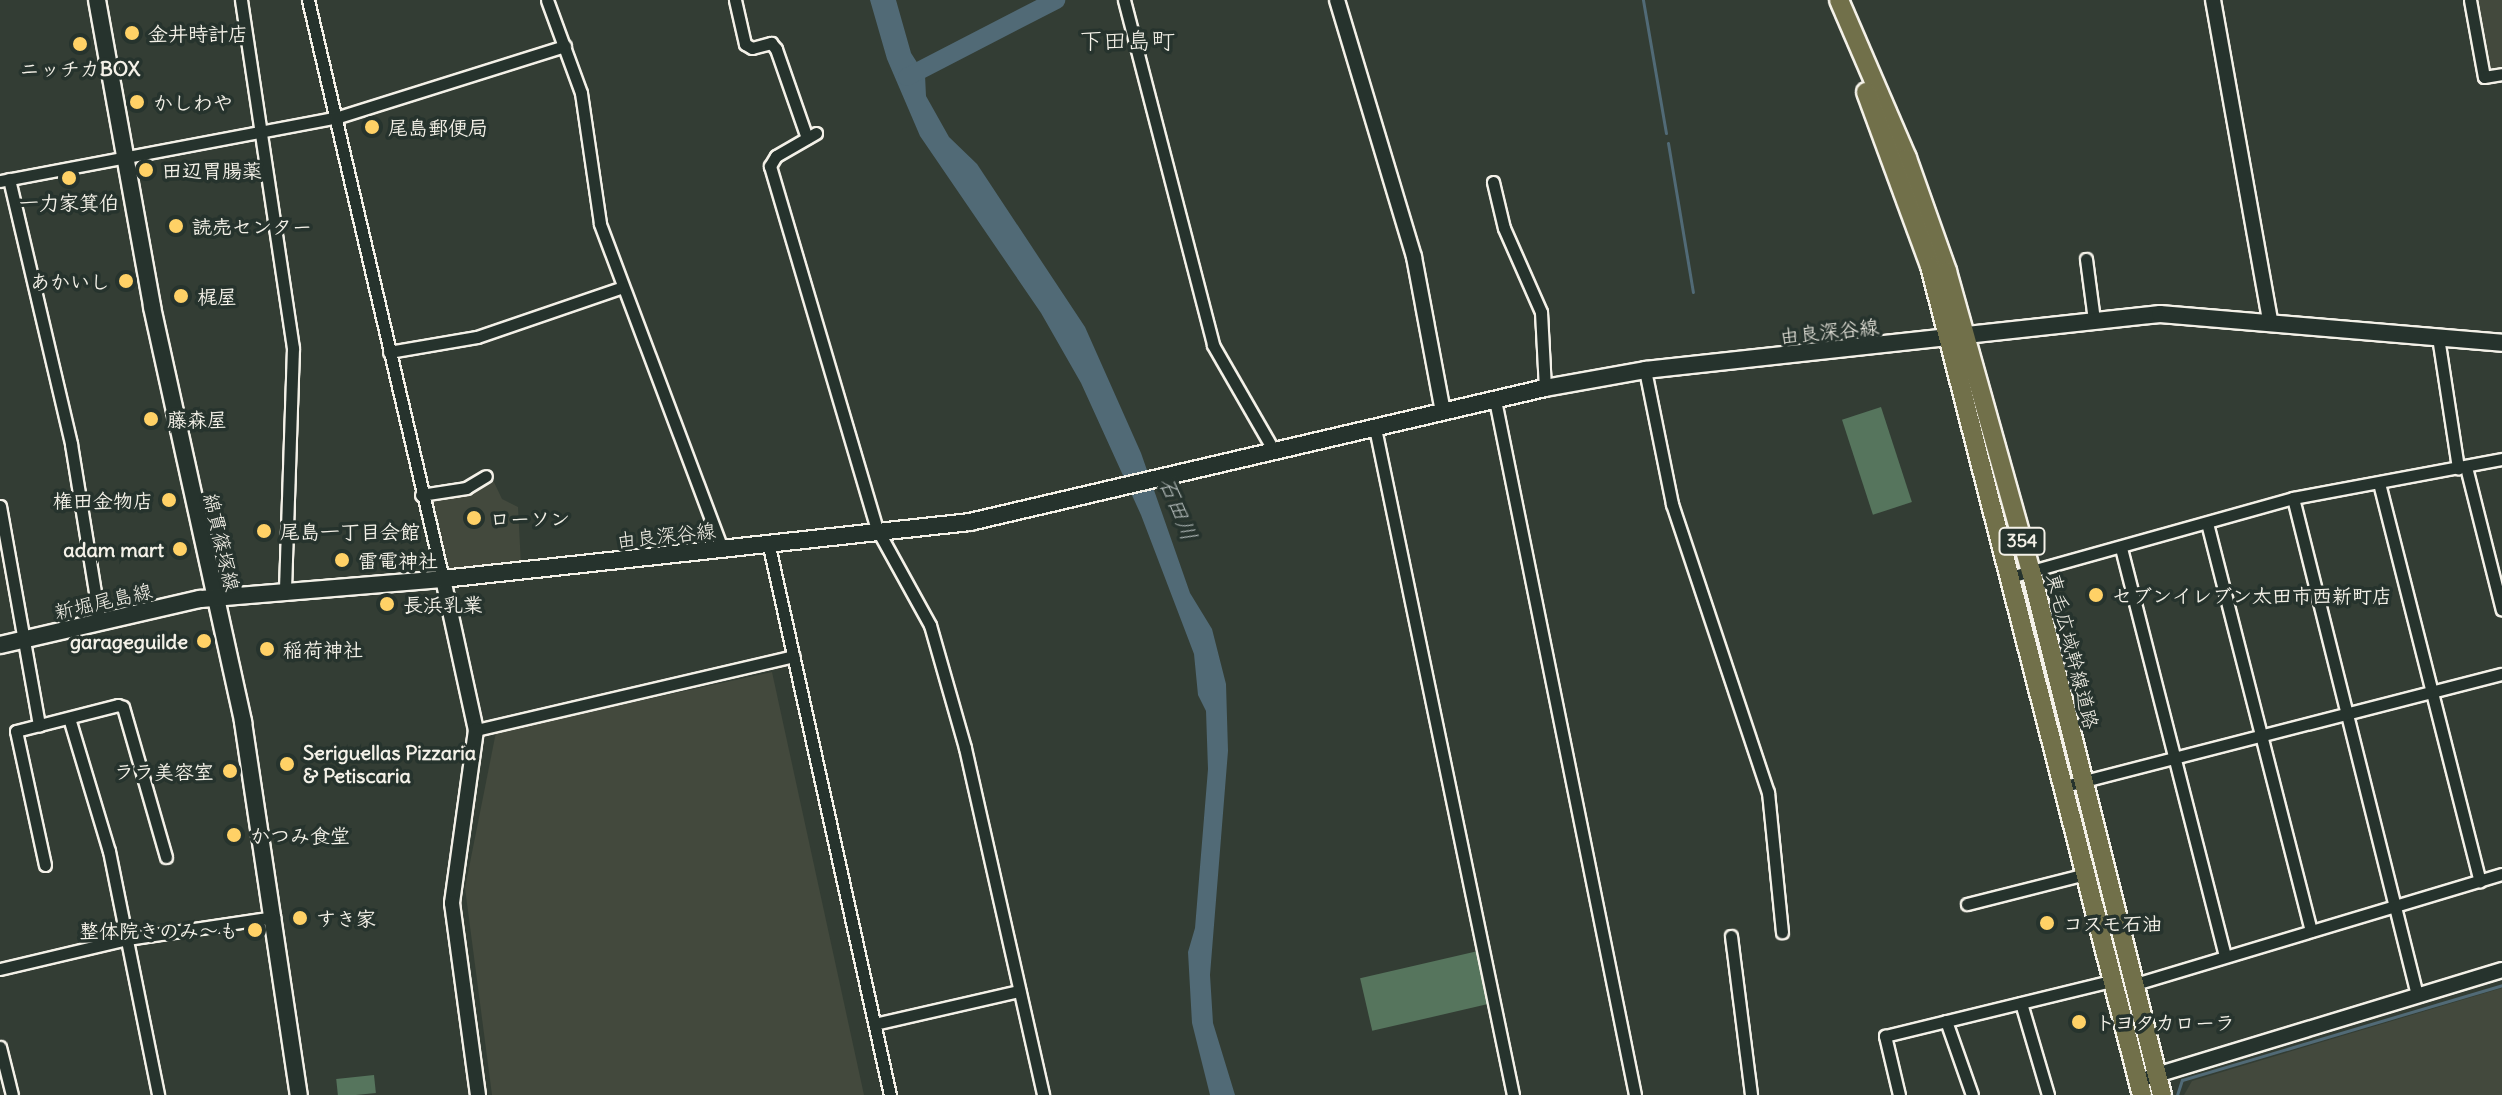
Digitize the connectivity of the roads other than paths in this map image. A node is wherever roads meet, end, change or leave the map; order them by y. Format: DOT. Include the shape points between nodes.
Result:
graph roads {
  1 [pos="97,0"];
  2 [pos="241,0"];
  3 [pos="308,0"];
  4 [pos="547,0"];
  5 [pos="735,0"];
  6 [pos="1124,0"];
  7 [pos="1337,0"];
  8 [pos="1825,0"];
  9 [pos="1839,0"];
  10 [pos="2213,0"];
  11 [pos="2470,0"];
  12 [pos="565,46"];
  13 [pos="2502,74"];
  14 [pos="335,118"];
  15 [pos="260,133"];
  16 [pos="123,158"];
  17 [pos="4,180"];
  18 [pos="1493,182"];
  19 [pos="2086,259"];
  20 [pos="623,287"];
  21 [pos="2094,320"];
  22 [pos="2270,321"];
  23 [pos="2438,337"];
  24 [pos="1956,338"];
  25 [pos="2502,343"];
  26 [pos="389,352"];
  27 [pos="1645,370"];
  28 [pos="1545,388"];
  29 [pos="1495,400"];
  30 [pos="1443,412"];
  31 [pos="1375,428"];
  32 [pos="1274,451"];
  33 [pos="2502,459"];
  34 [pos="2462,468"];
  35 [pos="486,476"];
  36 [pos="2379,483"];
  37 [pos="421,495"];
  38 [pos="2293,498"];
  39 [pos="0,506"];
  40 [pos="1,522"];
  41 [pos="2207,523"];
  42 [pos="880,535"];
  43 [pos="769,546"];
  44 [pos="2121,548"];
  45 [pos="722,549"];
  46 [pos="2031,571"];
  47 [pos="2010,577"];
  48 [pos="443,579"];
  49 [pos="285,594"];
  50 [pos="215,601"];
  51 [pos="2502,610"];
  52 [pos="100,623"];
  53 [pos="21,640"];
  54 [pos="0,645"];
  55 [pos="793,656"];
  56 [pos="2502,674"];
  57 [pos="2432,692"];
  58 [pos="2346,713"];
  59 [pos="69,718"];
  60 [pos="39,726"];
  61 [pos="476,730"];
  62 [pos="2260,734"];
  63 [pos="2173,755"];
  64 [pos="2082,777"];
  65 [pos="2061,787"];
  66 [pos="166,857"];
  67 [pos="45,865"];
  68 [pos="2502,874"];
  69 [pos="2082,875"];
  70 [pos="2480,881"];
  71 [pos="1967,904"];
  72 [pos="2394,906"];
  73 [pos="274,917"];
  74 [pos="2311,931"];
  75 [pos="1782,932"];
  76 [pos="1731,936"];
  77 [pos="127,939"];
  78 [pos="2225,956"];
  79 [pos="0,969"];
  80 [pos="2502,970"];
  81 [pos="2110,981"];
  82 [pos="2132,985"];
  83 [pos="1019,991"];
  84 [pos="2417,995"];
  85 [pos="2021,1003"];
  86 [pos="1946,1021"];
  87 [pos="875,1024"];
  88 [pos="0,1047"];
  89 [pos="2145,1084"];
  90 [pos="12,1095"];
  91 [pos="158,1095"];
  92 [pos="299,1095"];
  93 [pos="478,1095"];
  94 [pos="890,1095"];
  95 [pos="1042,1095"];
  96 [pos="1513,1095"];
  97 [pos="1635,1095"];
  98 [pos="1751,1095"];
  99 [pos="1899,1095"];
  100 [pos="1972,1095"];
  101 [pos="2048,1095"];
  102 [pos="2162,1095"];
  1 -- 16 [label="main road, 綿貫篠塚線"];
  2 -- 15 [label="street"];
  3 -- 14 [label="street"];
  4 -- 12 [label="street"];
  5 -- 42 [label="street" via="748,47 771,43 776,49 812,135 776,156 770,166"];
  6 -- 32 [label="street" via="1213,345"];
  7 -- 30 [label="street" via="1414,257"];
  8 -- 24 [label="highway, 東毛広域幹線道路 / 354" via="1894,161"];
  9 -- 24 [label="highway, 東毛広域幹線道路 / 354" via="1929,216"];
  10 -- 22 [label="street"];
  11 -- 13 [label="street" via="2484,77"];
  12 -- 14 [label="street"];
  12 -- 20 [label="street" via="581,93 595,206"];
  14 -- 15 [label="street"];
  14 -- 26 [label="street"];
  15 -- 16 [label="street"];
  15 -- 49 [label="street" via="293,348"];
  16 -- 17 [label="street"];
  16 -- 50 [label="main road, 綿貫篠塚線"];
  17 -- 52 [label="street" via="71,444"];
  18 -- 28 [label="street" via="1504,228 1541,312"];
  19 -- 21 [label="street"];
  20 -- 26 [label="street" via="477,337"];
  20 -- 45 [label="street"];
  21 -- 22 [label="main road, 由良深谷線" via="2160,314"];
  21 -- 24 [label="main road, 由良深谷線"];
  22 -- 23 [label="main road, 由良深谷線"];
  23 -- 25 [label="main road, 由良深谷線"];
  23 -- 34 [label="street"];
  24 -- 27 [label="main road, 由良深谷線"];
  24 -- 46 [label="highway, 東毛広域幹線道路 / 354"];
  24 -- 47 [label="highway, 東毛広域幹線道路 / 354"];
  26 -- 37 [label="street"];
  27 -- 28 [label="main road, 由良深谷線"];
  27 -- 75 [label="street" via="1672,504 1768,792"];
  28 -- 29 [label="main road, 由良深谷線"];
  29 -- 30 [label="main road, 由良深谷線"];
  29 -- 97 [label="street"];
  30 -- 31 [label="main road, 由良深谷線"];
  31 -- 32 [label="main road, 由良深谷線"];
  31 -- 96 [label="street"];
  32 -- 42 [label="main road, 由良深谷線" via="970,522"];
  33 -- 34 [label="street"];
  34 -- 36 [label="street"];
  34 -- 51 [label="street"];
  35 -- 37 [label="street" via="466,488"];
  36 -- 38 [label="street"];
  36 -- 57 [label="street"];
  37 -- 48 [label="street"];
  38 -- 41 [label="street"];
  38 -- 58 [label="street"];
  39 -- 40 [label="street"];
  40 -- 53 [label="street"];
  41 -- 44 [label="street"];
  41 -- 62 [label="street"];
  42 -- 43 [label="main road, 由良深谷線"];
  42 -- 83 [label="street" via="930,625 965,748"];
  43 -- 45 [label="main road, 由良深谷線"];
  43 -- 55 [label="street"];
  44 -- 46 [label="street"];
  44 -- 63 [label="street"];
  45 -- 48 [label="main road, 由良深谷線"];
  46 -- 47 [label="street"];
  46 -- 64 [label="highway, 東毛広域幹線道路 / 354"];
  47 -- 65 [label="highway, 東毛広域幹線道路 / 354"];
  48 -- 49 [label="main road, 由良深谷線"];
  48 -- 61 [label="street"];
  49 -- 50 [label="main road, 由良深谷線"];
  50 -- 52 [label="main road, 新堀尾島線" via="200,599"];
  50 -- 73 [label="main road, 綿貫篠塚線" via="243,722"];
  52 -- 53 [label="main road, 新堀尾島線"];
  53 -- 54 [label="main road, 新堀尾島線"];
  53 -- 60 [label="street"];
  55 -- 61 [label="street"];
  55 -- 87 [label="street"];
  56 -- 57 [label="street"];
  57 -- 58 [label="street"];
  57 -- 70 [label="street"];
  58 -- 62 [label="street"];
  58 -- 72 [label="street"];
  59 -- 60 [label="street"];
  59 -- 66 [label="street" via="123,707"];
  59 -- 77 [label="street" via="109,851"];
  60 -- 67 [label="street" via="16,731"];
  61 -- 93 [label="street" via="452,903"];
  62 -- 63 [label="street"];
  62 -- 74 [label="street"];
  63 -- 64 [label="street"];
  63 -- 78 [label="street"];
  64 -- 65 [label="street"];
  64 -- 82 [label="highway, 東毛広域幹線道路 / 354"];
  65 -- 69 [label="highway, 東毛広域幹線道路 / 354"];
  68 -- 70 [label="street"];
  69 -- 71 [label="street"];
  69 -- 81 [label="highway, 東毛広域幹線道路 / 354"];
  70 -- 72 [label="street"];
  72 -- 74 [label="street"];
  72 -- 84 [label="street"];
  73 -- 77 [label="street"];
  73 -- 92 [label="main road, 綿貫篠塚線"];
  74 -- 78 [label="street"];
  76 -- 98 [label="street"];
  77 -- 79 [label="street"];
  77 -- 91 [label="street"];
  78 -- 82 [label="street"];
  80 -- 84 [label="street"];
  81 -- 85 [label="street"];
  81 -- 89 [label="highway, 東毛広域幹線道路 / 354"];
  82 -- 89 [label="highway, 東毛広域幹線道路 / 354"];
  83 -- 87 [label="street"];
  83 -- 95 [label="street"];
  84 -- 89 [label="street"];
  85 -- 86 [label="street"];
  85 -- 101 [label="street"];
  86 -- 99 [label="street" via="1885,1036"];
  86 -- 100 [label="street"];
  87 -- 94 [label="street"];
  88 -- 90 [label="street"];
  89 -- 102 [label="highway, 東毛広域幹線道路 / 354"];
}
